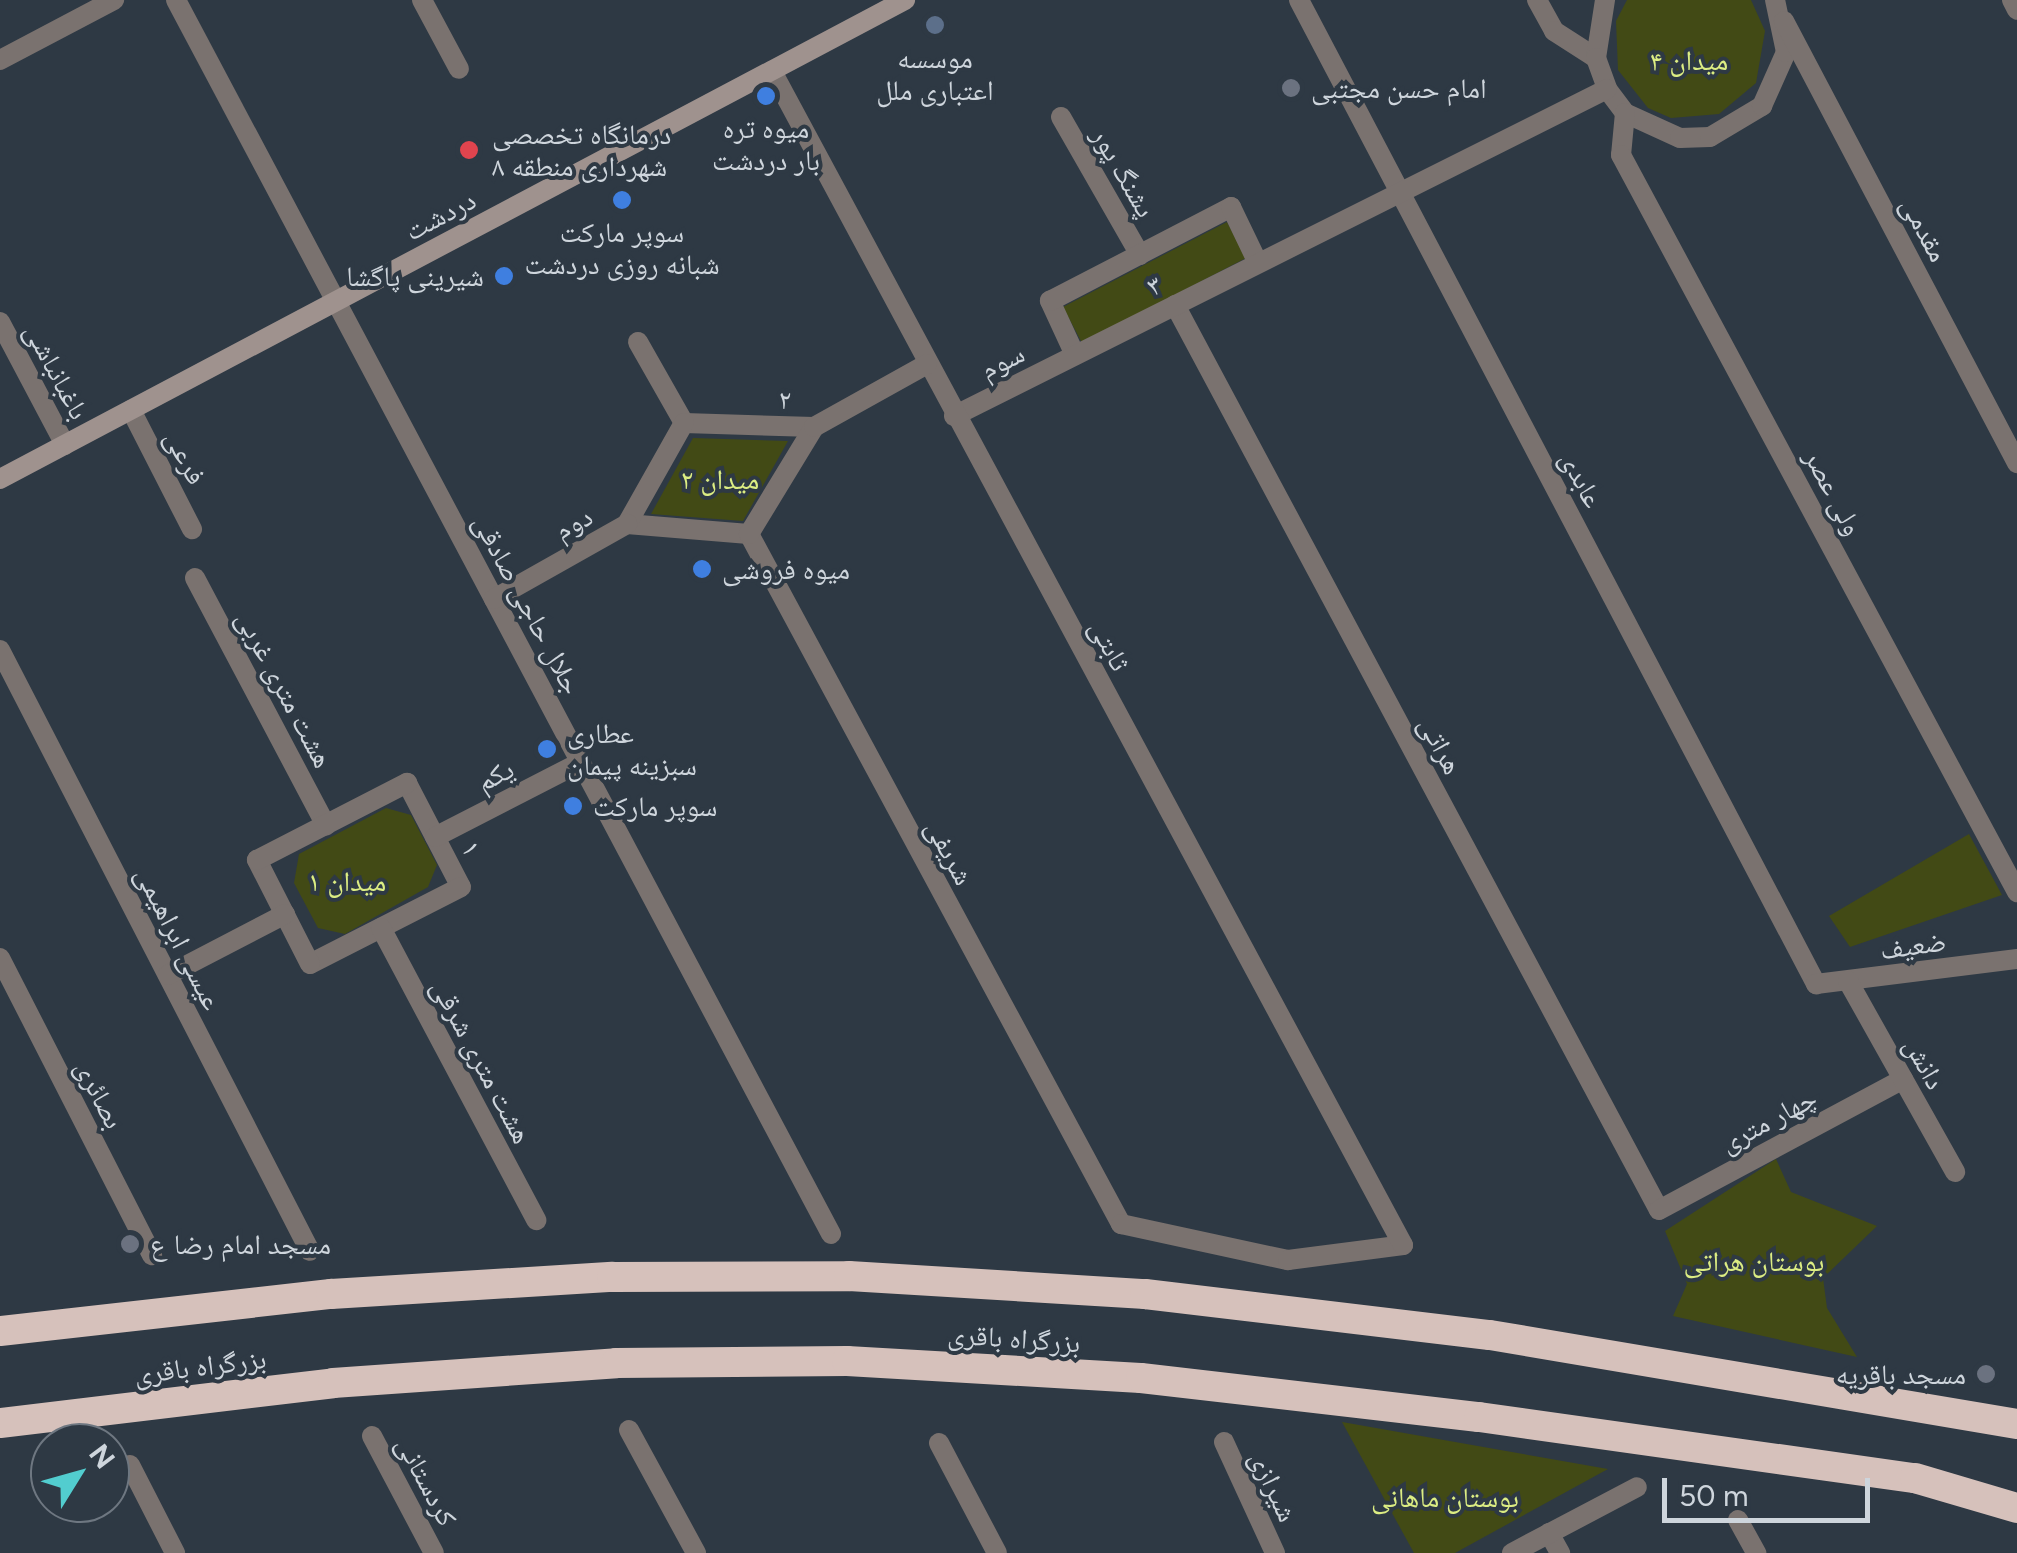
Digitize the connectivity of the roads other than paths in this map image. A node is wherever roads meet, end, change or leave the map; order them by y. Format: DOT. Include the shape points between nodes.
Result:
graph roads {
  1 [pos="114,0"];
  2 [pos="176,0"];
  3 [pos="422,0"];
  4 [pos="905,0"];
  5 [pos="1299,0"];
  6 [pos="1538,0"];
  7 [pos="1605,0"];
  8 [pos="1775,0"];
  9 [pos="2012,0"];
  10 [pos="2017,10"];
  11 [pos="1784,21"];
  12 [pos="1596,58"];
  13 [pos="0,60"];
  14 [pos="459,69"];
  15 [pos="772,70"];
  16 [pos="1607,89"];
  17 [pos="1626,113"];
  18 [pos="1061,117"];
  19 [pos="1400,191"];
  20 [pos="1140,255"];
  21 [pos="1258,263"];
  22 [pos="336,301"];
  23 [pos="1175,305"];
  24 [pos="0,322"];
  25 [pos="638,342"];
  26 [pos="1075,355"];
  27 [pos="927,364"];
  28 [pos="131,410"];
  29 [pos="954,416"];
  30 [pos="684,423"];
  31 [pos="814,427"];
  32 [pos="65,445"];
  33 [pos="2017,462"];
  34 [pos="0,479"];
  35 [pos="627,524"];
  36 [pos="192,529"];
  37 [pos="749,534"];
  38 [pos="195,578"];
  39 [pos="494,599"];
  40 [pos="0,650"];
  41 [pos="581,762"];
  42 [pos="326,825"];
  43 [pos="435,837"];
  44 [pos="2017,892"];
  45 [pos="285,914"];
  46 [pos="381,928"];
  47 [pos="0,958"];
  48 [pos="2017,958"];
  49 [pos="168,975"];
  50 [pos="1848,981"];
  51 [pos="1816,984"];
  52 [pos="1903,1079"];
  53 [pos="1955,1172"];
  54 [pos="1659,1210"];
  55 [pos="536,1220"];
  56 [pos="831,1234"];
  57 [pos="1403,1245"];
  58 [pos="310,1251"];
  59 [pos="152,1254"];
  60 [pos="0,1330"];
  61 [pos="0,1423"];
  62 [pos="2017,1424"];
  63 [pos="629,1430"];
  64 [pos="372,1436"];
  65 [pos="1224,1442"];
  66 [pos="939,1443"];
  67 [pos="130,1464"];
  68 [pos="1638,1487"];
  69 [pos="2017,1508"];
  70 [pos="1738,1520"];
  71 [pos="1550,1533"];
  72 [pos="176,1553"];
  73 [pos="434,1553"];
  74 [pos="696,1553"];
  75 [pos="997,1553"];
  76 [pos="1275,1553"];
  77 [pos="1512,1553"];
  78 [pos="1560,1553"];
  79 [pos="1756,1553"];
  1 -- 13 [label="street"];
  2 -- 22 [label="street, جلال حاجی صادقی"];
  3 -- 14 [label="street"];
  4 -- 15 [label="main road, دردشت"];
  5 -- 19 [label="street, عابدی"];
  6 -- 12 [label="street" via="1554,31"];
  7 -- 12 [label="street"];
  8 -- 11 [label="street, مقدمی"];
  9 -- 10 [label="street"];
  11 -- 17 [label="street" via="1778,81 1738,126 1680,138"];
  11 -- 33 [label="street, مقدمی"];
  12 -- 16 [label="street"];
  15 -- 22 [label="main road, دردشت"];
  15 -- 27 [label="street, ثابتی"];
  16 -- 17 [label="street"];
  16 -- 19 [label="street, ۳"];
  17 -- 44 [label="street, ولی عصر" via="1622,155"];
  18 -- 20 [label="street, پشنگ پور"];
  19 -- 21 [label="street, ۳"];
  19 -- 51 [label="street, عابدی"];
  20 -- 21 [label="street" via="1231,208"];
  20 -- 26 [label="street" via="1050,301"];
  21 -- 23 [label="street, ۳"];
  22 -- 28 [label="main road, دردشت"];
  22 -- 39 [label="street, جلال حاجی صادقی"];
  23 -- 26 [label="street, ۳"];
  23 -- 54 [label="street, هراتی"];
  24 -- 32 [label="street, باغبانباشی"];
  25 -- 30 [label="street"];
  26 -- 29 [label="street, سوم"];
  27 -- 29 [label="street, ثابتی"];
  27 -- 31 [label="street"];
  28 -- 32 [label="main road, دردشت"];
  28 -- 36 [label="street, فرعی"];
  29 -- 57 [label="street, ثابتی"];
  30 -- 31 [label="street, ۲"];
  30 -- 35 [label="street"];
  31 -- 37 [label="street, ۲"];
  32 -- 34 [label="main road, دردشت"];
  35 -- 37 [label="street"];
  35 -- 39 [label="street, دوم"];
  37 -- 57 [label="street, شریفی" via="1120,1224 1288,1260"];
  38 -- 42 [label="street, هشت متری غربی"];
  39 -- 41 [label="street, جلال حاجی صادقی"];
  40 -- 49 [label="street, عیسی ابراهیمی"];
  41 -- 43 [label="street, یکم"];
  41 -- 56 [label="street, جلال حاجی صادقی"];
  42 -- 43 [label="street, ۱" via="407,783"];
  42 -- 45 [label="street, ۱" via="257,860"];
  43 -- 46 [label="street, ۱" via="460,887"];
  45 -- 46 [label="street, ۱" via="310,964"];
  45 -- 49 [label="street"];
  46 -- 55 [label="street, هشت متری شرقی"];
  47 -- 59 [label="street, بصائری"];
  48 -- 50 [label="street, ضعیف"];
  49 -- 58 [label="street, عیسی ابراهیمی"];
  50 -- 51 [label="street, ضعیف"];
  50 -- 52 [label="street, دانش"];
  52 -- 53 [label="street, دانش"];
  52 -- 54 [label="street, چهار متری"];
  60 -- 62 [label="highway, بزرگراه باقری" via="350,1293 612,1277 849,1276 1145,1294 1490,1334"];
  61 -- 69 [label="highway, بزرگراه باقری" via="352,1382 616,1363 847,1360 1140,1378 1478,1418 1915,1478"];
  63 -- 74 [label="street"];
  64 -- 73 [label="street, کردستانی"];
  65 -- 76 [label="street, شیرازی"];
  66 -- 75 [label="street"];
  67 -- 72 [label="street"];
  68 -- 71 [label="street"];
  70 -- 79 [label="street"];
  71 -- 77 [label="street"];
  71 -- 78 [label="street"];
}
